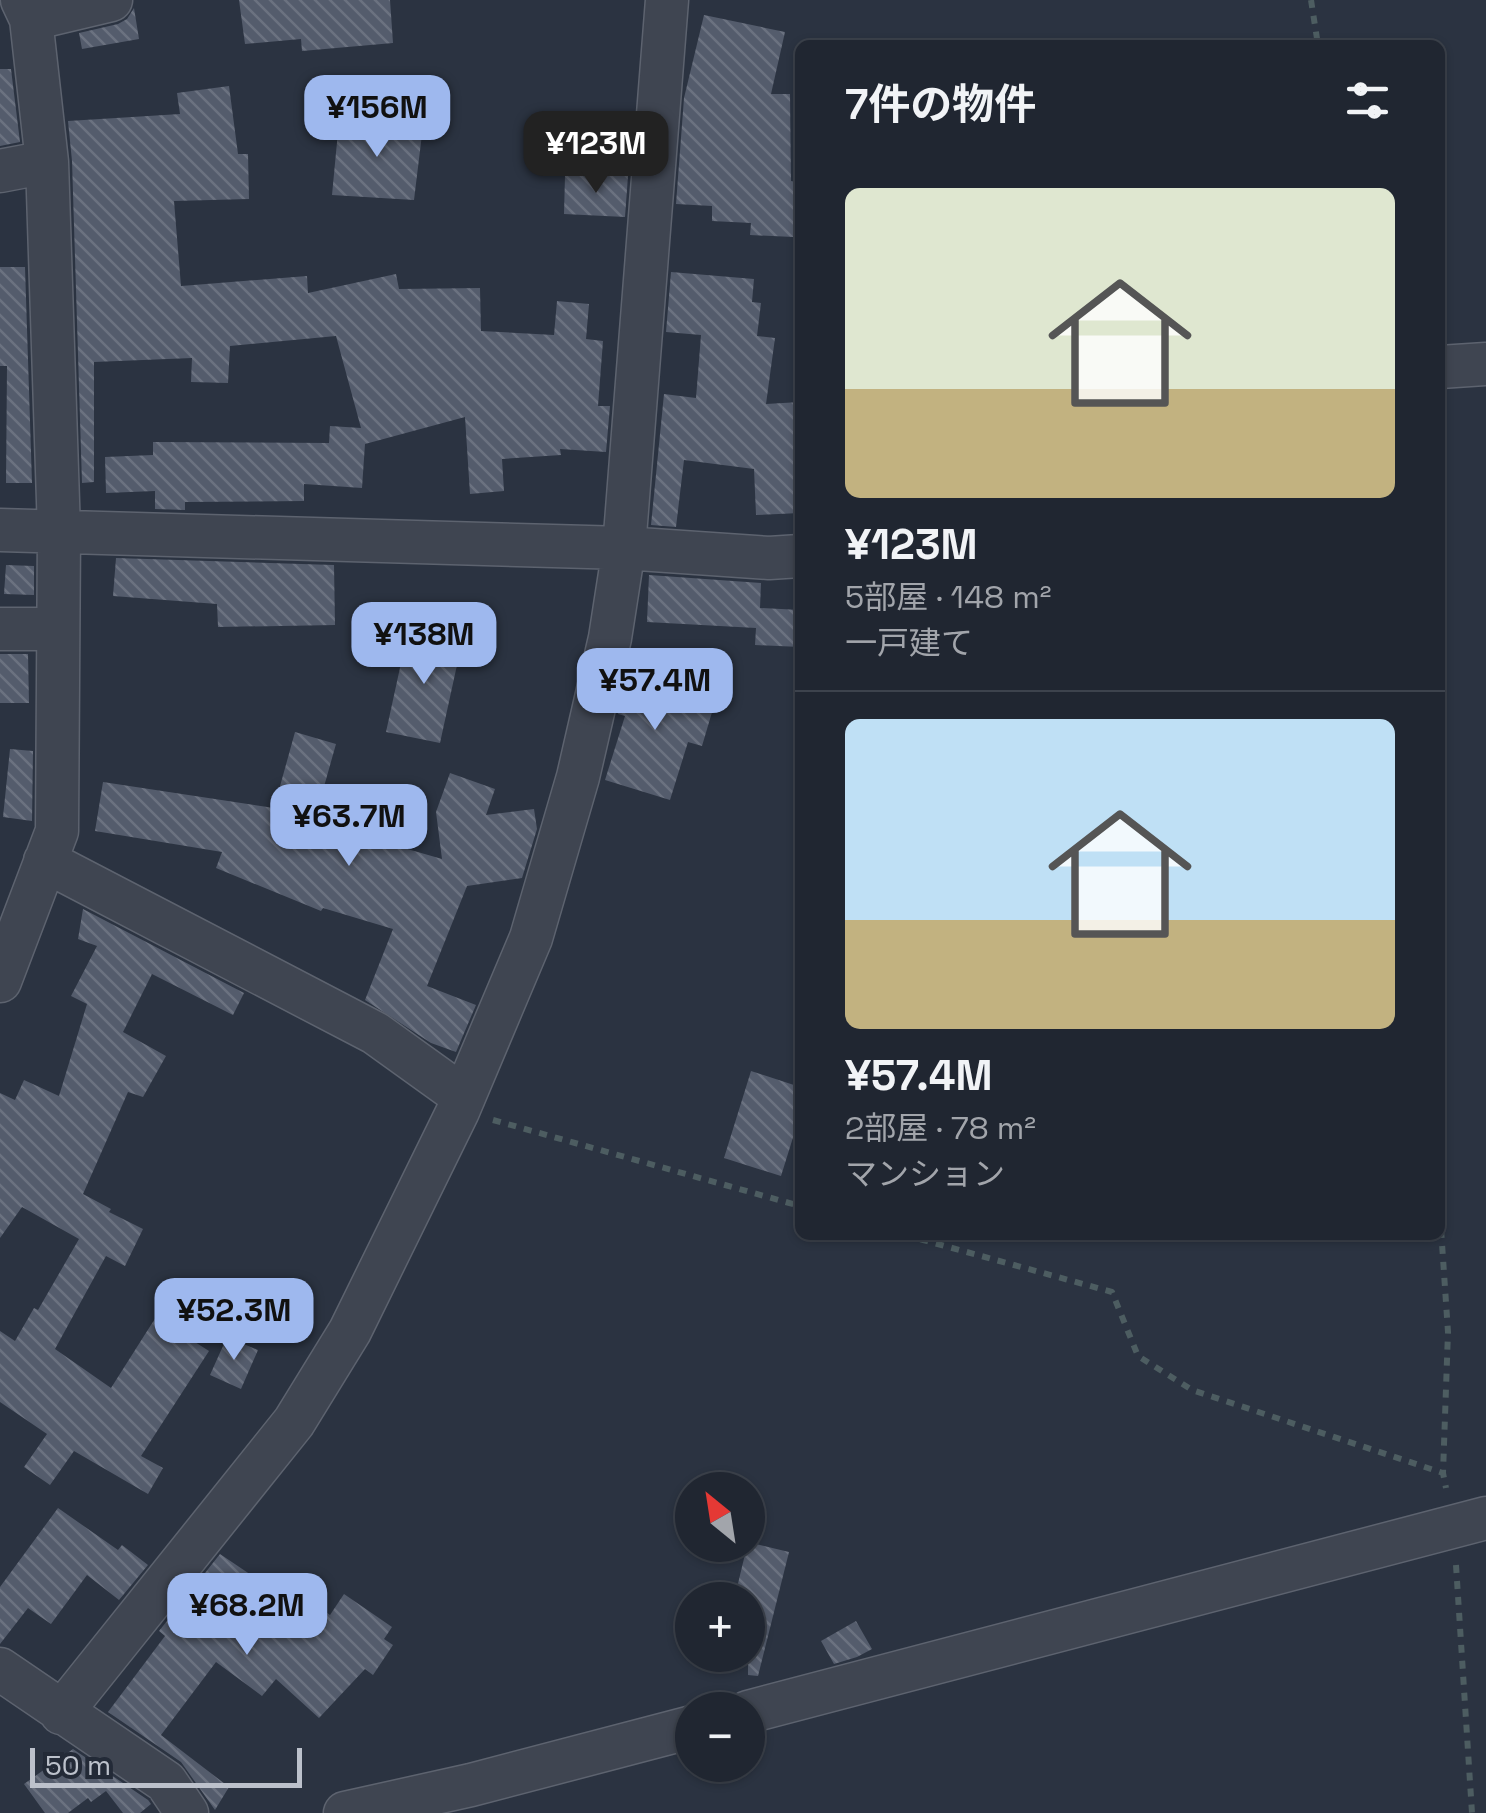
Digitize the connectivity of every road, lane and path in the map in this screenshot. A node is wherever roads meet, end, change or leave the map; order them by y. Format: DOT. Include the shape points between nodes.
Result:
graph roads {
  1 [pos="111,0"];
  2 [pos="667,0"];
  3 [pos="1311,0"];
  4 [pos="27,10"];
  5 [pos="1317,40"];
  6 [pos="47,162"];
  7 [pos="0,170"];
  8 [pos="1486,364"];
  9 [pos="1445,367"];
  10 [pos="0,530"];
  11 [pos="59,532"];
  12 [pos="624,548"];
  13 [pos="795,556"];
  14 [pos="0,628"];
  15 [pos="57,629"];
  16 [pos="46,861"];
  17 [pos="0,981"];
  18 [pos="461,1104"];
  19 [pos="795,1204"];
  20 [pos="923,1240"];
  21 [pos="1442,1240"];
  22 [pos="1470,1522"];
  23 [pos="0,1669"];
  24 [pos="765,1708"];
  25 [pos="61,1713"];
  26 [pos="675,1731"];
  27 [pos="188,1813"];
  28 [pos="345,1813"];
  29 [pos="1472,1813"];
  1 -- 4 [label="street"];
  2 -- 12 [label="street"];
  3 -- 5 [label="path"];
  4 -- 6 [label="street"];
  6 -- 7 [label="street"];
  6 -- 11 [label="street"];
  8 -- 9 [label="street"];
  10 -- 11 [label="street"];
  11 -- 12 [label="street"];
  11 -- 15 [label="street"];
  12 -- 13 [label="street"];
  12 -- 18 [label="street" via="578,777 531,938"];
  14 -- 15 [label="street"];
  15 -- 16 [label="street" via="57,831"];
  16 -- 17 [label="street"];
  16 -- 18 [label="street" via="375,1033"];
  18 -- 19 [label="path"];
  18 -- 25 [label="street" via="350,1330 294,1422"];
  20 -- 21 [label="path" via="1112,1292 1138,1356 1192,1390 1443,1473 1448,1332"];
  22 -- 24 [label="street"];
  22 -- 29 [label="path"];
  23 -- 25 [label="street"];
  25 -- 27 [label="street" via="166,1782"];
  26 -- 28 [label="street"];
}
